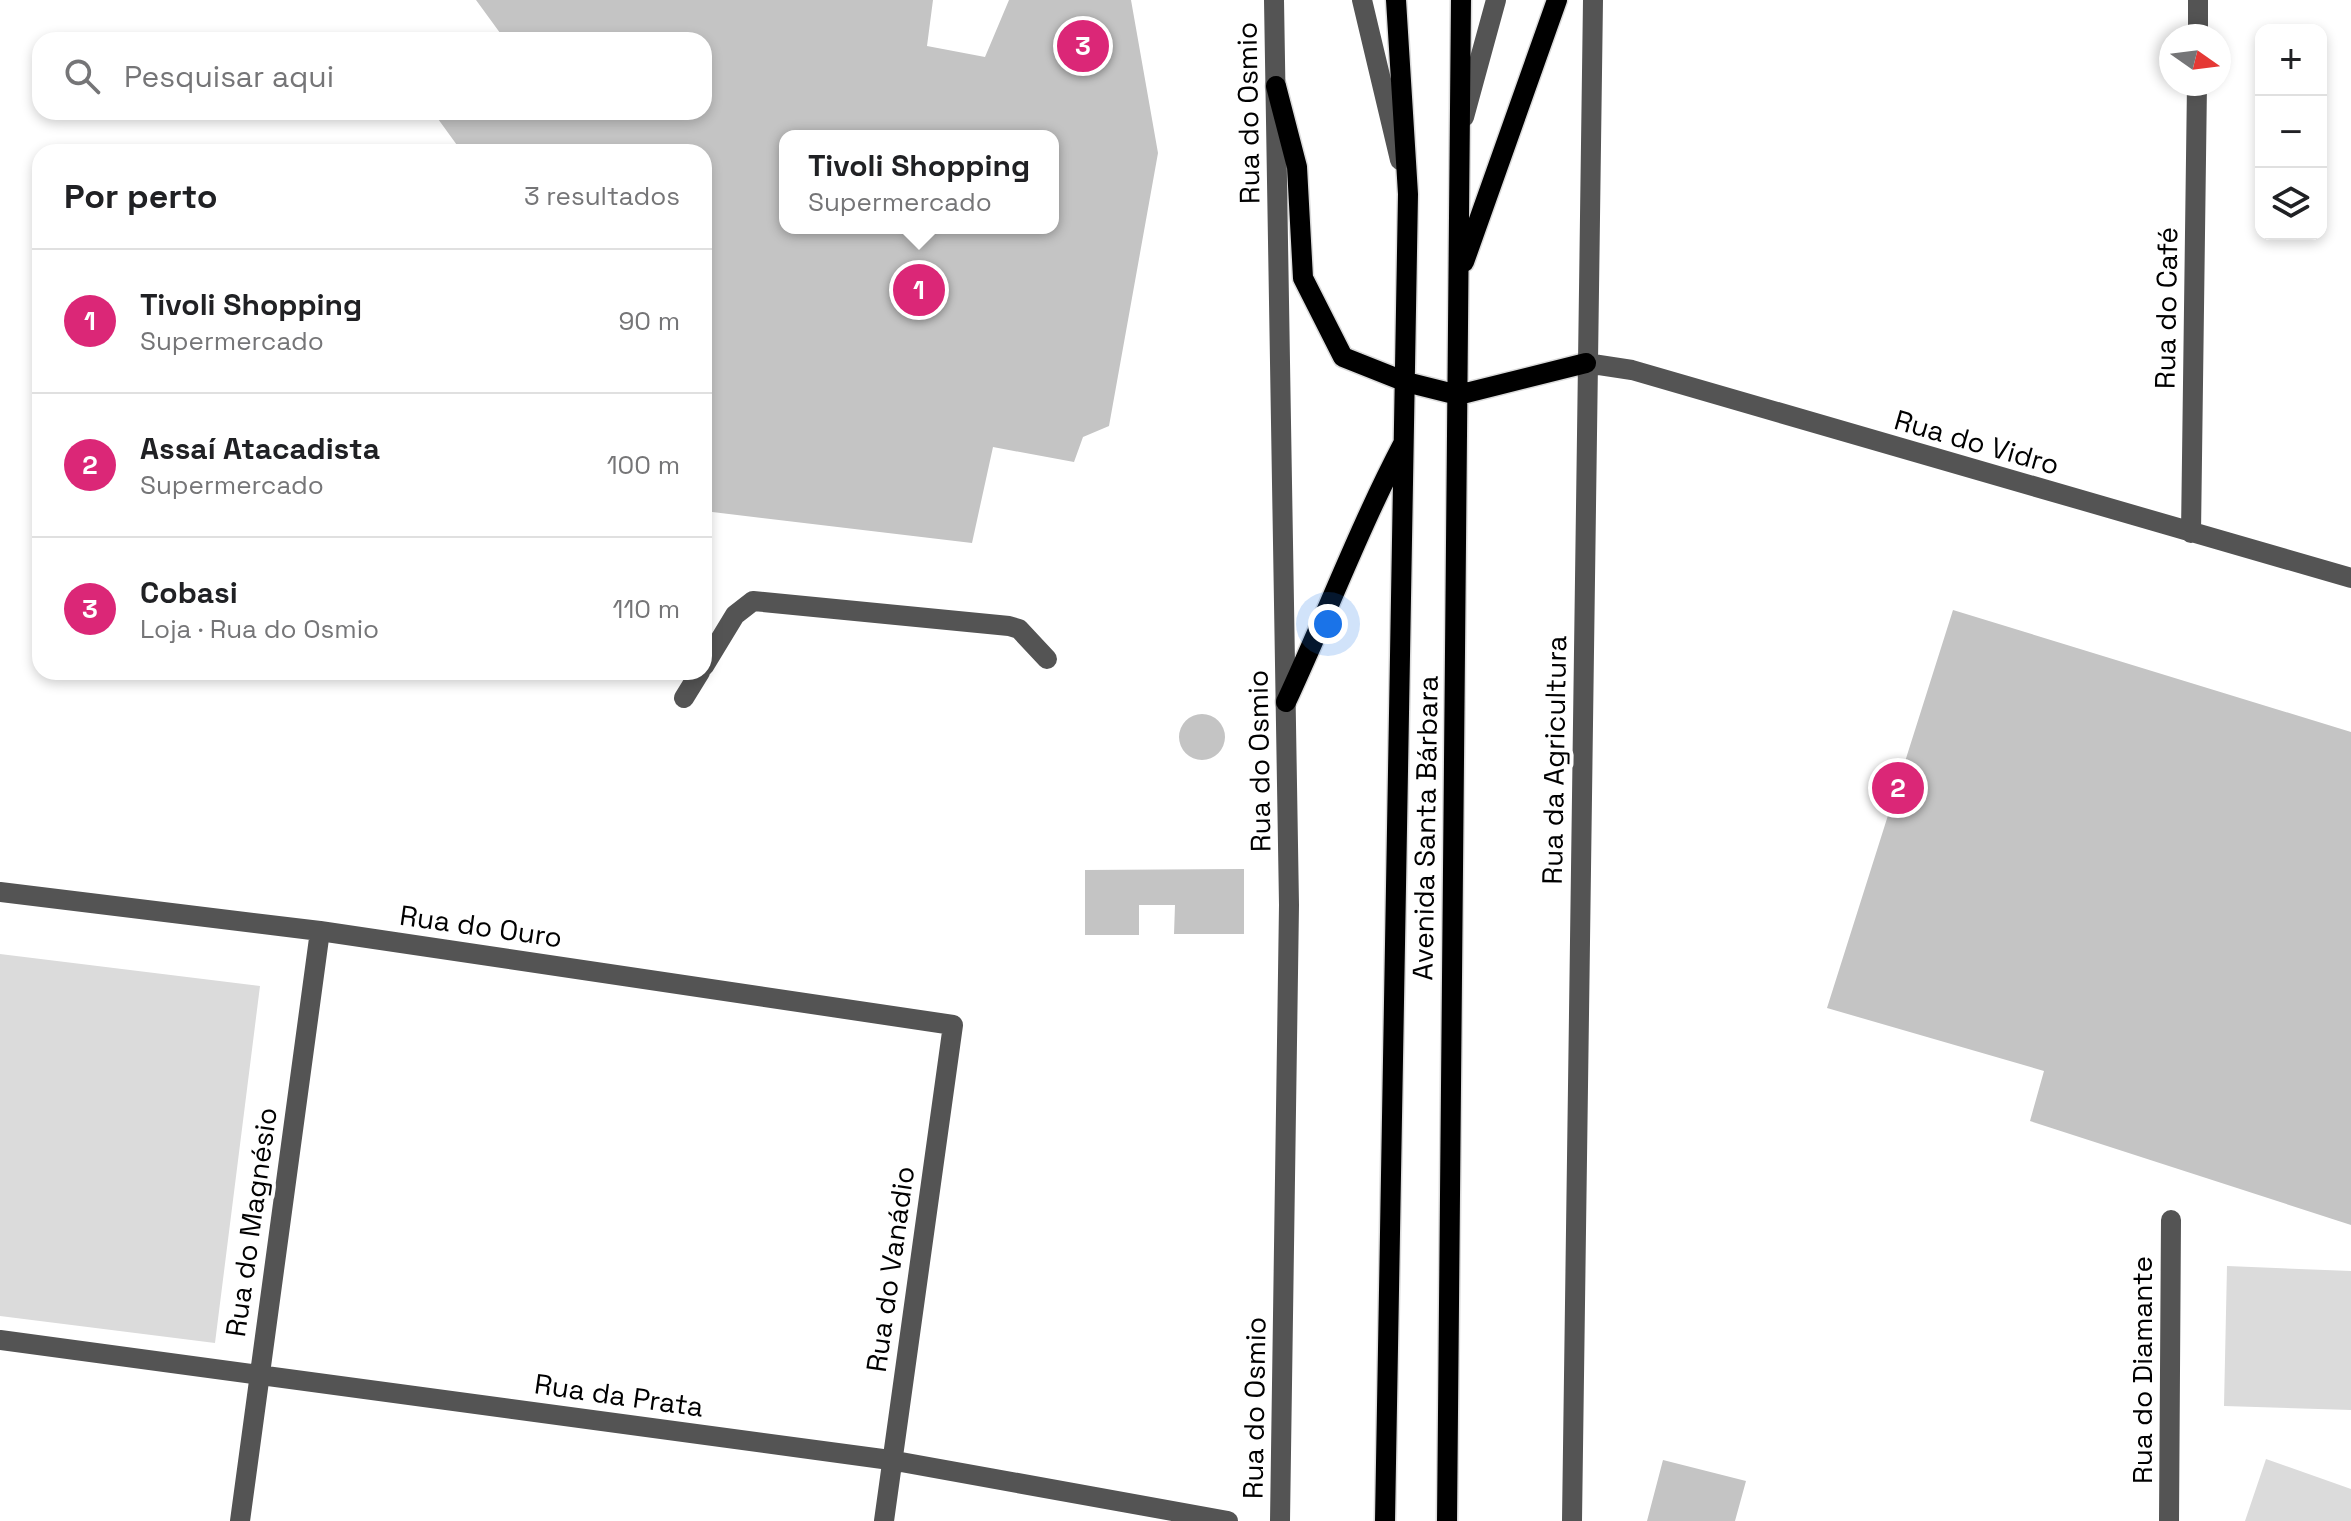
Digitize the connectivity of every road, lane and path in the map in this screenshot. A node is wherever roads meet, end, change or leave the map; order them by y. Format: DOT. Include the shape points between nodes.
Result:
graph roads {
  1 [pos="1274,0"];
  2 [pos="1290,0"];
  3 [pos="1362,0"];
  4 [pos="1396,0"];
  5 [pos="1461,0"];
  6 [pos="1496,0"];
  7 [pos="1557,0"];
  8 [pos="1593,0"];
  9 [pos="2198,0"];
  10 [pos="2198,24"];
  11 [pos="1275,37"];
  12 [pos="1276,86"];
  13 [pos="2197,96"];
  14 [pos="1458,136"];
  15 [pos="1408,194"];
  16 [pos="1459,278"];
  17 [pos="1586,363"];
  18 [pos="1406,382"];
  19 [pos="1458,395"];
  20 [pos="1404,441"];
  21 [pos="2191,533"];
  22 [pos="2351,578"];
  23 [pos="712,653"];
  24 [pos="1047,659"];
  25 [pos="695,680"];
  26 [pos="684,698"];
  27 [pos="1286,702"];
  28 [pos="0,892"];
  29 [pos="320,931"];
  30 [pos="953,1025"];
  31 [pos="2171,1220"];
  32 [pos="0,1340"];
  33 [pos="257,1375"];
  34 [pos="890,1460"];
  35 [pos="240,1521"];
  36 [pos="884,1521"];
  37 [pos="1228,1521"];
  38 [pos="1280,1521"];
  39 [pos="1385,1521"];
  40 [pos="1447,1521"];
  41 [pos="1572,1521"];
  42 [pos="2169,1521"];
  1 -- 11 [label="street, Rua do Osmio"];
  2 -- 11 [label="street"];
  3 -- 15 [label="street, Avenida Santa Bárbara"];
  4 -- 15 [label="main road, Avenida Santa Bárbara"];
  5 -- 14 [label="main road, Avenida Santa Bárbara"];
  6 -- 14 [label="street, Avenida Santa Bárbara"];
  7 -- 16 [label="main road"];
  8 -- 17 [label="street, Rua da Agricultura"];
  9 -- 10 [label="street"];
  11 -- 12 [label="street, Rua do Osmio"];
  12 -- 18 [label="main road" via="1297,167 1303,278 1343,357"];
  12 -- 27 [label="street, Rua do Osmio"];
  13 -- 21 [label="street, Rua do Café"];
  14 -- 16 [label="main road, Avenida Santa Bárbara"];
  15 -- 18 [label="main road, Avenida Santa Bárbara"];
  16 -- 19 [label="main road, Avenida Santa Bárbara"];
  17 -- 19 [label="main road"];
  17 -- 21 [label="street, Rua do Vidro" via="1632,370"];
  17 -- 41 [label="street, Rua da Agricultura"];
  18 -- 19 [label="main road"];
  18 -- 20 [label="main road, Avenida Santa Bárbara"];
  19 -- 40 [label="main road, Avenida Santa Bárbara"];
  20 -- 27 [label="main road" via="1364,519"];
  20 -- 39 [label="main road, Avenida Santa Bárbara"];
  21 -- 22 [label="street, Rua do Vidro"];
  23 -- 24 [label="street" via="735,615 753,601 1009,626 1019,629"];
  25 -- 26 [label="street"];
  27 -- 38 [label="street, Rua do Osmio" via="1289,905"];
  28 -- 29 [label="street, Rua do Ouro"];
  29 -- 30 [label="street, Rua do Ouro"];
  29 -- 33 [label="street, Rua do Magnésio"];
  30 -- 34 [label="street, Rua do Vanádio"];
  31 -- 42 [label="street, Rua do Diamante"];
  32 -- 33 [label="street, Rua da Prata"];
  33 -- 34 [label="street, Rua da Prata"];
  33 -- 35 [label="street, Rua do Magnésio"];
  34 -- 36 [label="street, Rua do Vanádio"];
  34 -- 37 [label="street, Rua da Prata"];
}
